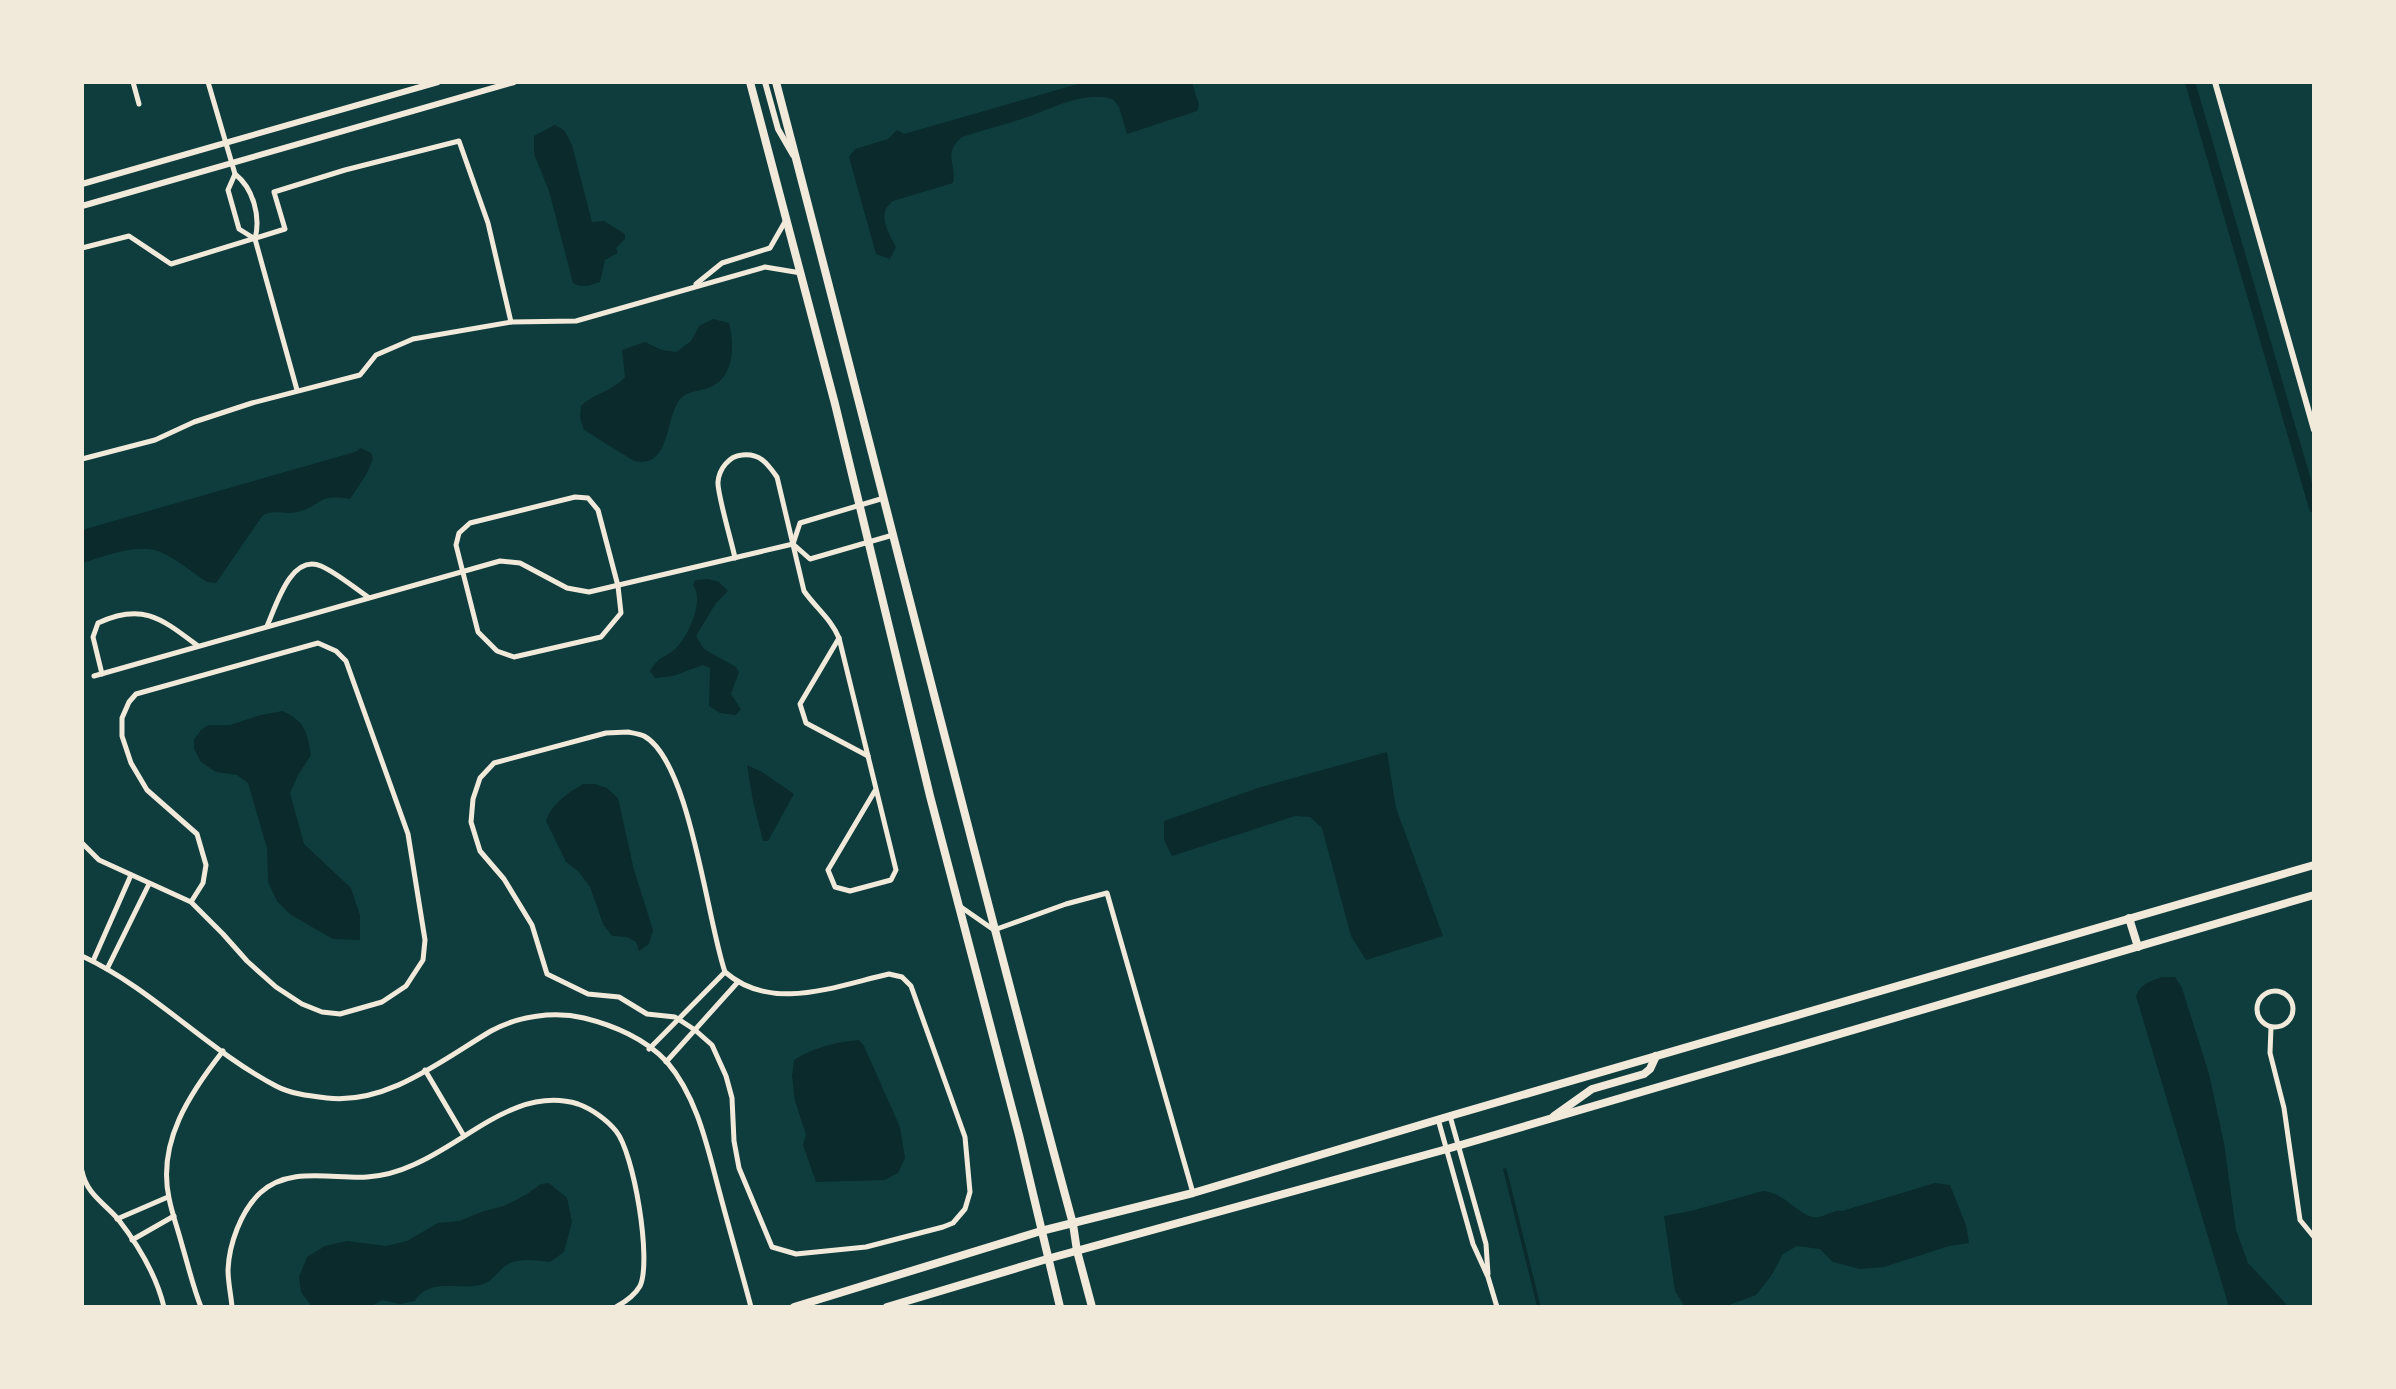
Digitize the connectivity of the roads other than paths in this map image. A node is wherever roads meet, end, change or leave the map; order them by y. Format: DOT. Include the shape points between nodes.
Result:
graph roads {
  1 [pos="133,82"];
  2 [pos="208,82"];
  3 [pos="438,82"];
  4 [pos="514,82"];
  5 [pos="750,82"];
  6 [pos="765,82"];
  7 [pos="776,82"];
  8 [pos="2215,82"];
  9 [pos="139,104"];
  10 [pos="226,143"];
  11 [pos="797,162"];
  12 [pos="232,163"];
  13 [pos="235,174"];
  14 [pos="82,184"];
  15 [pos="82,206"];
  16 [pos="786,220"];
  17 [pos="255,239"];
  18 [pos="82,248"];
  19 [pos="801,273"];
  20 [pos="693,286"];
  21 [pos="511,322"];
  22 [pos="297,390"];
  23 [pos="2314,430"];
  24 [pos="82,459"];
  25 [pos="884,498"];
  26 [pos="860,505"];
  27 [pos="893,535"];
  28 [pos="869,542"];
  29 [pos="793,544"];
  30 [pos="735,558"];
  31 [pos="461,570"];
  32 [pos="618,586"];
  33 [pos="368,597"];
  34 [pos="267,625"];
  35 [pos="839,638"];
  36 [pos="198,646"];
  37 [pos="102,674"];
  38 [pos="94,676"];
  39 [pos="868,756"];
  40 [pos="876,789"];
  41 [pos="82,843"];
  42 [pos="2314,864"];
  43 [pos="131,875"];
  44 [pos="149,884"];
  45 [pos="2314,895"];
  46 [pos="191,902"];
  47 [pos="958,905"];
  48 [pos="2129,918"];
  49 [pos="994,930"];
  50 [pos="2138,947"];
  51 [pos="82,956"];
  52 [pos="93,961"];
  53 [pos="107,969"];
  54 [pos="725,972"];
  55 [pos="737,982"];
  56 [pos="680,1020"];
  57 [pos="2271,1027"];
  58 [pos="695,1030"];
  59 [pos="649,1049"];
  60 [pos="223,1051"];
  61 [pos="1656,1056"];
  62 [pos="666,1062"];
  63 [pos="425,1070"];
  64 [pos="1450,1116"];
  65 [pos="1438,1119"];
  66 [pos="1548,1120"];
  67 [pos="464,1136"];
  68 [pos="1459,1146"];
  69 [pos="1447,1149"];
  70 [pos="82,1171"];
  71 [pos="1193,1193"];
  72 [pos="168,1197"];
  73 [pos="174,1216"];
  74 [pos="117,1219"];
  75 [pos="1073,1224"];
  76 [pos="1041,1231"];
  77 [pos="2314,1237"];
  78 [pos="132,1240"];
  79 [pos="1077,1251"];
  80 [pos="1047,1259"];
  81 [pos="1488,1277"];
  82 [pos="200,1304"];
  83 [pos="164,1307"];
  84 [pos="232,1307"];
  85 [pos="616,1307"];
  86 [pos="751,1307"];
  87 [pos="794,1307"];
  88 [pos="887,1307"];
  89 [pos="1060,1307"];
  90 [pos="1092,1307"];
  91 [pos="1497,1307"];
  1 -- 9 [label="street"];
  2 -- 10 [label="street"];
  3 -- 10 [label="street"];
  4 -- 12 [label="street"];
  5 -- 16 [label="main road"];
  6 -- 11 [label="street" via="778,128"];
  7 -- 11 [label="main road"];
  8 -- 23 [label="street"];
  10 -- 12 [label="street"];
  10 -- 14 [label="street"];
  11 -- 25 [label="main road"];
  12 -- 13 [label="street"];
  12 -- 15 [label="street"];
  13 -- 17 [label="street" via="247,183 259,223"];
  13 -- 17 [label="street" via="228,190 239,229"];
  16 -- 19 [label="main road"];
  16 -- 20 [label="street" via="770,247 722,263"];
  17 -- 18 [label="street" via="171,264 130,236"];
  17 -- 21 [label="street" via="285,229 274,192 459,141 488,223"];
  17 -- 22 [label="street"];
  19 -- 20 [label="street" via="765,267"];
  19 -- 26 [label="main road"];
  20 -- 21 [label="street" via="576,321"];
  21 -- 22 [label="street" via="413,339 376,355 360,375"];
  22 -- 24 [label="street" via="194,422 155,440"];
  25 -- 26 [label="street"];
  25 -- 27 [label="main road"];
  26 -- 28 [label="main road"];
  26 -- 29 [label="street" via="800,523"];
  27 -- 28 [label="street"];
  27 -- 49 [label="main road"];
  28 -- 29 [label="street" via="810,559"];
  28 -- 47 [label="main road"];
  29 -- 30 [label="street"];
  29 -- 30 [label="street" via="777,477 756,454 738,455 724,464 718,482"];
  29 -- 35 [label="street" via="804,591"];
  30 -- 32 [label="street"];
  31 -- 32 [label="street" via="500,561 520,563 567,588 589,592"];
  31 -- 32 [label="street" via="478,632 497,651 514,657 601,637 621,613"];
  31 -- 32 [label="street" via="458,533 470,523 575,497 588,498 598,510"];
  31 -- 33 [label="street"];
  33 -- 34 [label="street"];
  33 -- 34 [label="street" via="320,565 308,564 289,578"];
  34 -- 36 [label="street"];
  35 -- 39 [label="street"];
  35 -- 39 [label="street" via="800,704 806,723"];
  36 -- 37 [label="street"];
  36 -- 37 [label="street" via="170,625 144,614 110,618 98,623 93,637"];
  37 -- 38 [label="street"];
  39 -- 40 [label="street"];
  40 -- 40 [label="street" via="828,870 835,887 850,891 891,880 896,870"];
  41 -- 43 [label="street" via="99,860"];
  42 -- 48 [label="main road"];
  43 -- 44 [label="street"];
  43 -- 52 [label="street"];
  44 -- 46 [label="street"];
  44 -- 53 [label="street"];
  45 -- 50 [label="main road"];
  46 -- 46 [label="street" via="203,883 206,865 197,834 147,790 131,762 122,736 122,718 129,702 135,694 318,643 336,652 346,661 408,834 425,940 424,960 406,986 382,1002 340,1014 322,1012 276,986"];
  47 -- 49 [label="street"];
  47 -- 76 [label="main road"];
  48 -- 50 [label="main road"];
  48 -- 61 [label="main road"];
  49 -- 71 [label="street" via="1107,892"];
  49 -- 75 [label="main road"];
  50 -- 66 [label="main road"];
  51 -- 52 [label="street"];
  52 -- 53 [label="street"];
  53 -- 60 [label="street"];
  54 -- 55 [label="street"];
  54 -- 56 [label="street"];
  54 -- 56 [label="street" via="687,809 677,780 645,736 606,733 494,763 480,778 471,822 480,851 532,925 547,974 588,994 619,997 647,1014"];
  55 -- 58 [label="street"];
  55 -- 58 [label="street" via="777,995 796,995 889,974 902,976 911,986 965,1137 970,1192 965,1209 953,1223 866,1247 796,1254 772,1247 739,1168 726,1076 712,1045"];
  56 -- 58 [label="street"];
  56 -- 59 [label="street"];
  57 -- 57 [label="street" via="2283,1025 2292,1016 2290,999 2280,991 2269,992 2257,1004 2258,1016"];
  57 -- 77 [label="street" via="2270,1053 2284,1108 2300,1220"];
  58 -- 62 [label="street"];
  59 -- 62 [label="street"];
  59 -- 63 [label="street" via="605,1023 547,1015 495,1029"];
  60 -- 63 [label="street" via="277,1086 331,1099 386,1090"];
  60 -- 72 [label="street" via="181,1111 171,1142"];
  61 -- 64 [label="main road"];
  61 -- 66 [label="main road" via="1644,1074 1592,1089"];
  62 -- 86 [label="street" via="693,1105"];
  63 -- 67 [label="street"];
  64 -- 65 [label="main road"];
  64 -- 68 [label="street"];
  65 -- 69 [label="street"];
  65 -- 71 [label="main road"];
  66 -- 68 [label="main road"];
  67 -- 84 [label="street" via="414,1165 380,1175 289,1176 262,1191 236,1233 228,1269"];
  67 -- 85 [label="street" via="509,1111 547,1100 578,1104 618,1133 635,1181 645,1239 640,1285"];
  68 -- 69 [label="main road"];
  68 -- 81 [label="street" via="1486,1244"];
  69 -- 79 [label="main road"];
  69 -- 81 [label="street" via="1473,1244"];
  70 -- 74 [label="street" via="93,1195"];
  71 -- 75 [label="main road"];
  72 -- 73 [label="street"];
  72 -- 74 [label="street"];
  73 -- 78 [label="street"];
  73 -- 82 [label="street"];
  74 -- 78 [label="street"];
  75 -- 76 [label="main road"];
  75 -- 79 [label="main road"];
  76 -- 80 [label="main road"];
  76 -- 87 [label="main road"];
  78 -- 83 [label="street" via="150,1266"];
  79 -- 80 [label="main road"];
  79 -- 90 [label="main road"];
  80 -- 88 [label="main road"];
  80 -- 89 [label="main road"];
  81 -- 91 [label="street"];
}
